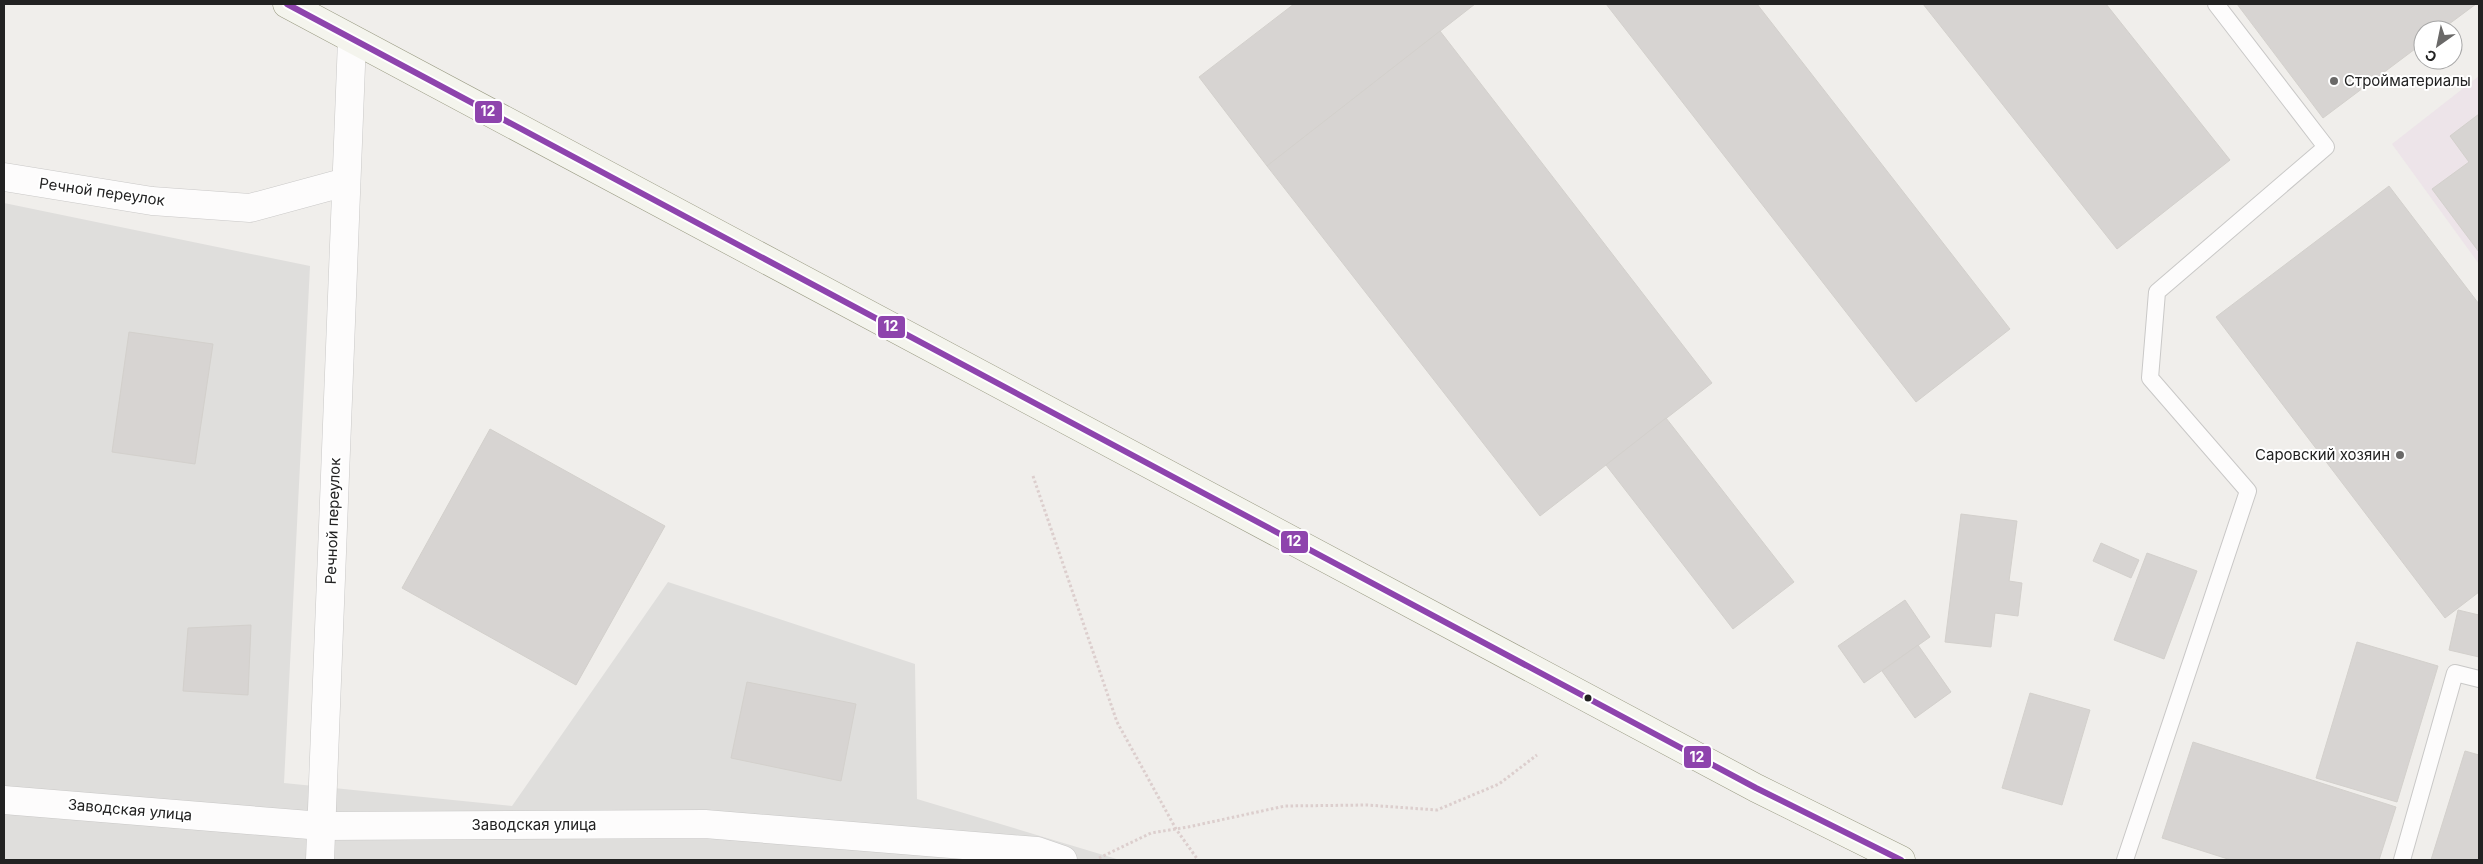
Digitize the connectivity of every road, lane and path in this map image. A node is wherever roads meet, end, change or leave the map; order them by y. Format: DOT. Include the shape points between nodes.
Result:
graph roads {
  1 [pos="287,4"];
  2 [pos="2216,4"];
  3 [pos="352,40"];
  4 [pos="4,177"];
  5 [pos="346,182"];
  6 [pos="1033,476"];
  7 [pos="2479,680"];
  8 [pos="1537,755"];
  9 [pos="4,800"];
  10 [pos="322,826"];
  11 [pos="1176,829"];
  12 [pos="320,860"];
  13 [pos="1063,860"];
  14 [pos="1094,860"];
  15 [pos="1198,860"];
  16 [pos="1901,860"];
  17 [pos="2125,860"];
  18 [pos="2402,860"];
  1 -- 3 [label="street"];
  2 -- 17 [label="lane" via="2326,147 2157,292 2150,378 2248,491"];
  3 -- 5 [label="street, Речной переулок"];
  3 -- 16 [label="street" via="1756,788"];
  4 -- 5 [label="street, Речной переулок" via="152,201 250,208"];
  5 -- 10 [label="street, Речной переулок"];
  6 -- 11 [label="path" via="1117,722"];
  7 -- 18 [label="lane" via="2455,672"];
  8 -- 11 [label="path" via="1499,784 1437,810 1367,805 1285,806"];
  9 -- 10 [label="street, Заводская улица"];
  10 -- 12 [label="street, Речной переулок"];
  10 -- 13 [label="street, Заводская улица" via="705,824 1037,851"];
  11 -- 14 [label="path" via="1151,832"];
  11 -- 15 [label="path"];
}
